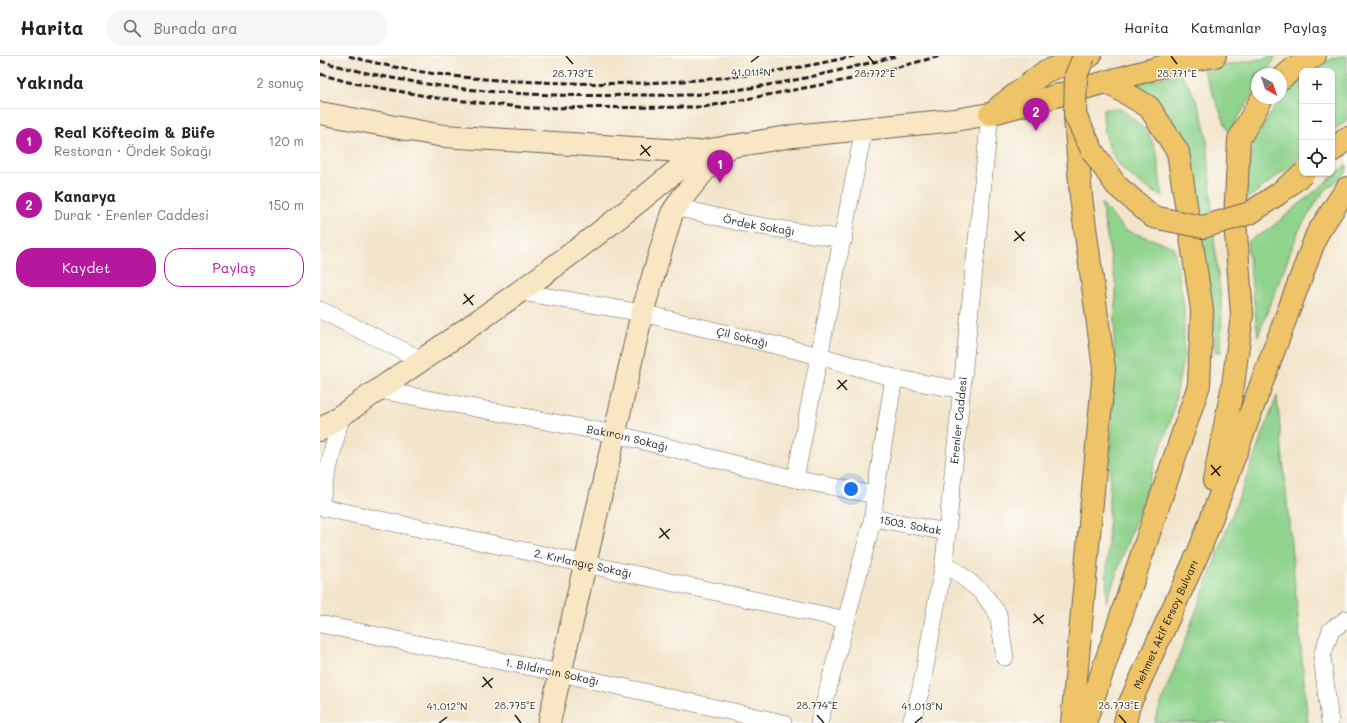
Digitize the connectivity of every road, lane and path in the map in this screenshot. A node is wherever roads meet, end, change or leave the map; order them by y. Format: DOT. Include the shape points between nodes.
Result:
graph roads {
  1 [pos="1084,56"];
  2 [pos="1090,56"];
  3 [pos="1214,56"];
  4 [pos="1315,56"];
  5 [pos="1287,74"];
  6 [pos="1107,82"];
  7 [pos="1259,104"];
  8 [pos="320,113"];
  9 [pos="990,114"];
  10 [pos="1075,115"];
  11 [pos="864,128"];
  12 [pos="1347,138"];
  13 [pos="730,146"];
  14 [pos="1335,148"];
  15 [pos="652,149"];
  16 [pos="698,152"];
  17 [pos="1300,176"];
  18 [pos="663,183"];
  19 [pos="1347,188"];
  20 [pos="676,207"];
  21 [pos="844,239"];
  22 [pos="521,292"];
  23 [pos="320,310"];
  24 [pos="642,313"];
  25 [pos="820,356"];
  26 [pos="422,360"];
  27 [pos="894,378"];
  28 [pos="379,390"];
  29 [pos="962,390"];
  30 [pos="342,416"];
  31 [pos="320,430"];
  32 [pos="615,434"];
  33 [pos="795,479"];
  34 [pos="875,495"];
  35 [pos="320,503"];
  36 [pos="320,507"];
  37 [pos="873,518"];
  38 [pos="947,532"];
  39 [pos="1200,549"];
  40 [pos="944,562"];
  41 [pos="585,564"];
  42 [pos="1347,619"];
  43 [pos="847,620"];
  44 [pos="320,624"];
  45 [pos="1005,657"];
  46 [pos="560,673"];
  47 [pos="549,723"];
  48 [pos="783,723"];
  49 [pos="819,723"];
  50 [pos="911,723"];
  51 [pos="1072,723"];
  52 [pos="1085,723"];
  53 [pos="1125,723"];
  54 [pos="1330,723"];
  1 -- 10 [label="main road, bridge" via="1076,76"];
  2 -- 9 [label="main road" via="1046,71"];
  3 -- 6 [label="main road" via="1176,63"];
  4 -- 5 [label="main road"];
  6 -- 9 [label="main road"];
  6 -- 52 [label="main road" via="1149,107 1178,152 1202,310 1200,385"];
  7 -- 39 [label="main road" via="1239,139 1235,220 1242,314 1233,385"];
  8 -- 15 [label="street" via="443,136"];
  9 -- 11 [label="street"];
  9 -- 29 [label="street, Erenler Caddesi"];
  10 -- 17 [label="main road, bridge" via="1093,152 1116,185 1153,217 1203,227 1250,213"];
  10 -- 51 [label="main road" via="1081,197 1104,369"];
  11 -- 13 [label="street"];
  11 -- 21 [label="street"];
  12 -- 14 [label="main road"];
  13 -- 16 [label="street"];
  13 -- 20 [label="street" via="705,170"];
  15 -- 16 [label="street"];
  15 -- 18 [label="street" via="663,153 668,165"];
  16 -- 18 [label="street"];
  18 -- 22 [label="street"];
  19 -- 39 [label="main road" via="1317,234"];
  20 -- 21 [label="street, Ördek Sokağı" via="746,224"];
  20 -- 24 [label="street"];
  21 -- 25 [label="street"];
  22 -- 24 [label="street, Çil Sokağı"];
  22 -- 26 [label="street"];
  23 -- 26 [label="street"];
  24 -- 25 [label="street, Çil Sokağı"];
  24 -- 32 [label="street"];
  25 -- 27 [label="street, Çil Sokağı"];
  25 -- 33 [label="street"];
  26 -- 28 [label="street"];
  27 -- 29 [label="street, Çil Sokağı"];
  27 -- 34 [label="street"];
  28 -- 30 [label="street"];
  28 -- 32 [label="street, Bakırcın Sokağı"];
  29 -- 38 [label="street, Erenler Caddesi"];
  30 -- 31 [label="street"];
  30 -- 35 [label="street"];
  32 -- 33 [label="street, Bakırcın Sokağı"];
  32 -- 41 [label="street"];
  33 -- 34 [label="street, Bakırcın Sokağı"];
  34 -- 37 [label="street"];
  36 -- 41 [label="street, 2. Kırlangıç Sokağı"];
  37 -- 38 [label="street, 1503. Sokak"];
  37 -- 43 [label="street"];
  38 -- 40 [label="street, Erenler Caddesi"];
  39 -- 53 [label="main road, Mehmet Akif Ersoy Bulvarı" via="1129,705"];
  40 -- 45 [label="street" via="982,592 998,614"];
  40 -- 50 [label="street, Erenler Caddesi" via="921,689"];
  41 -- 43 [label="street, 2. Kırlangıç Sokağı"];
  41 -- 46 [label="street"];
  42 -- 54 [label="street" via="1331,630 1322,656"];
  43 -- 49 [label="street"];
  44 -- 46 [label="street, 1. Bıldırcın Sokağı"];
  46 -- 47 [label="street"];
  46 -- 48 [label="street, 1. Bıldırcın Sokağı"];
}
